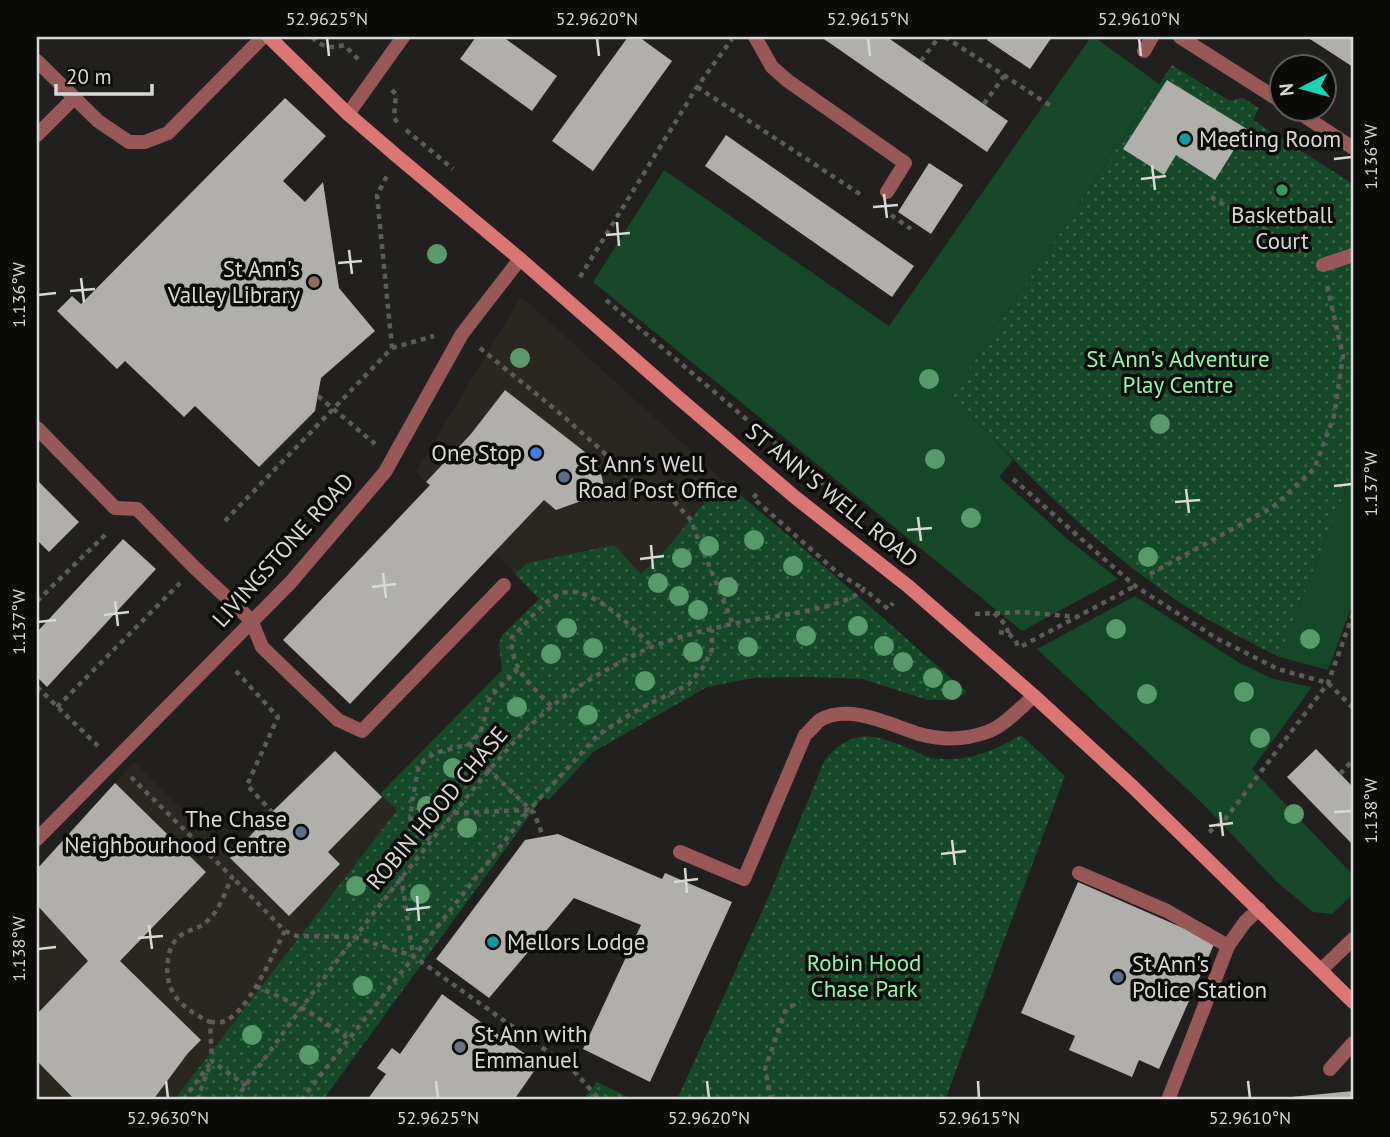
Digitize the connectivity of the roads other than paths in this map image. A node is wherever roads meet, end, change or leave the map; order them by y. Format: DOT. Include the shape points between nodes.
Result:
graph roads {
  1 [pos="263,37"];
  2 [pos="269,37"];
  3 [pos="403,37"];
  4 [pos="755,37"];
  5 [pos="1152,37"];
  6 [pos="1180,37"];
  7 [pos="1144,51"];
  8 [pos="37,61"];
  9 [pos="1268,93"];
  10 [pos="74,98"];
  11 [pos="348,114"];
  12 [pos="1313,122"];
  13 [pos="37,135"];
  14 [pos="1353,148"];
  15 [pos="887,192"];
  16 [pos="1353,255"];
  17 [pos="520,259"];
  18 [pos="1323,265"];
  19 [pos="37,428"];
  20 [pos="504,585"];
  21 [pos="251,620"];
  22 [pos="1034,696"];
  23 [pos="37,839"];
  24 [pos="680,852"];
  25 [pos="1079,873"];
  26 [pos="1259,909"];
  27 [pos="1353,939"];
  28 [pos="1228,946"];
  29 [pos="1321,970"];
  30 [pos="1353,1002"];
  31 [pos="1353,1043"];
  32 [pos="1330,1069"];
  33 [pos="1168,1100"];
  1 -- 10 [label="street" via="168,133 145,142 129,142"];
  2 -- 11 [label="street, ST ANN'S WELL ROAD"];
  3 -- 11 [label="street"];
  4 -- 15 [label="street" via="772,67 788,81 905,163"];
  5 -- 7 [label="street"];
  6 -- 9 [label="street"];
  8 -- 10 [label="street"];
  10 -- 13 [label="street"];
  11 -- 17 [label="street, ST ANN'S WELL ROAD"];
  12 -- 14 [label="street"];
  16 -- 18 [label="street"];
  17 -- 21 [label="street, LIVINGSTONE ROAD" via="462,334 385,472 291,582"];
  17 -- 22 [label="street, ST ANN'S WELL ROAD"];
  19 -- 21 [label="street" via="115,508 137,509"];
  20 -- 21 [label="street" via="362,731 338,720 262,647"];
  21 -- 23 [label="street, LIVINGSTONE ROAD"];
  22 -- 24 [label="street" via="989,732 954,740 858,716 820,721 805,735 744,879"];
  22 -- 26 [label="street, ST ANN'S WELL ROAD"];
  25 -- 28 [label="street" via="1167,911"];
  26 -- 28 [label="street"];
  26 -- 29 [label="street, ST ANN'S WELL ROAD"];
  27 -- 29 [label="street"];
  28 -- 33 [label="street"];
  29 -- 30 [label="street, ST ANN'S WELL ROAD"];
  31 -- 32 [label="street"];
}
